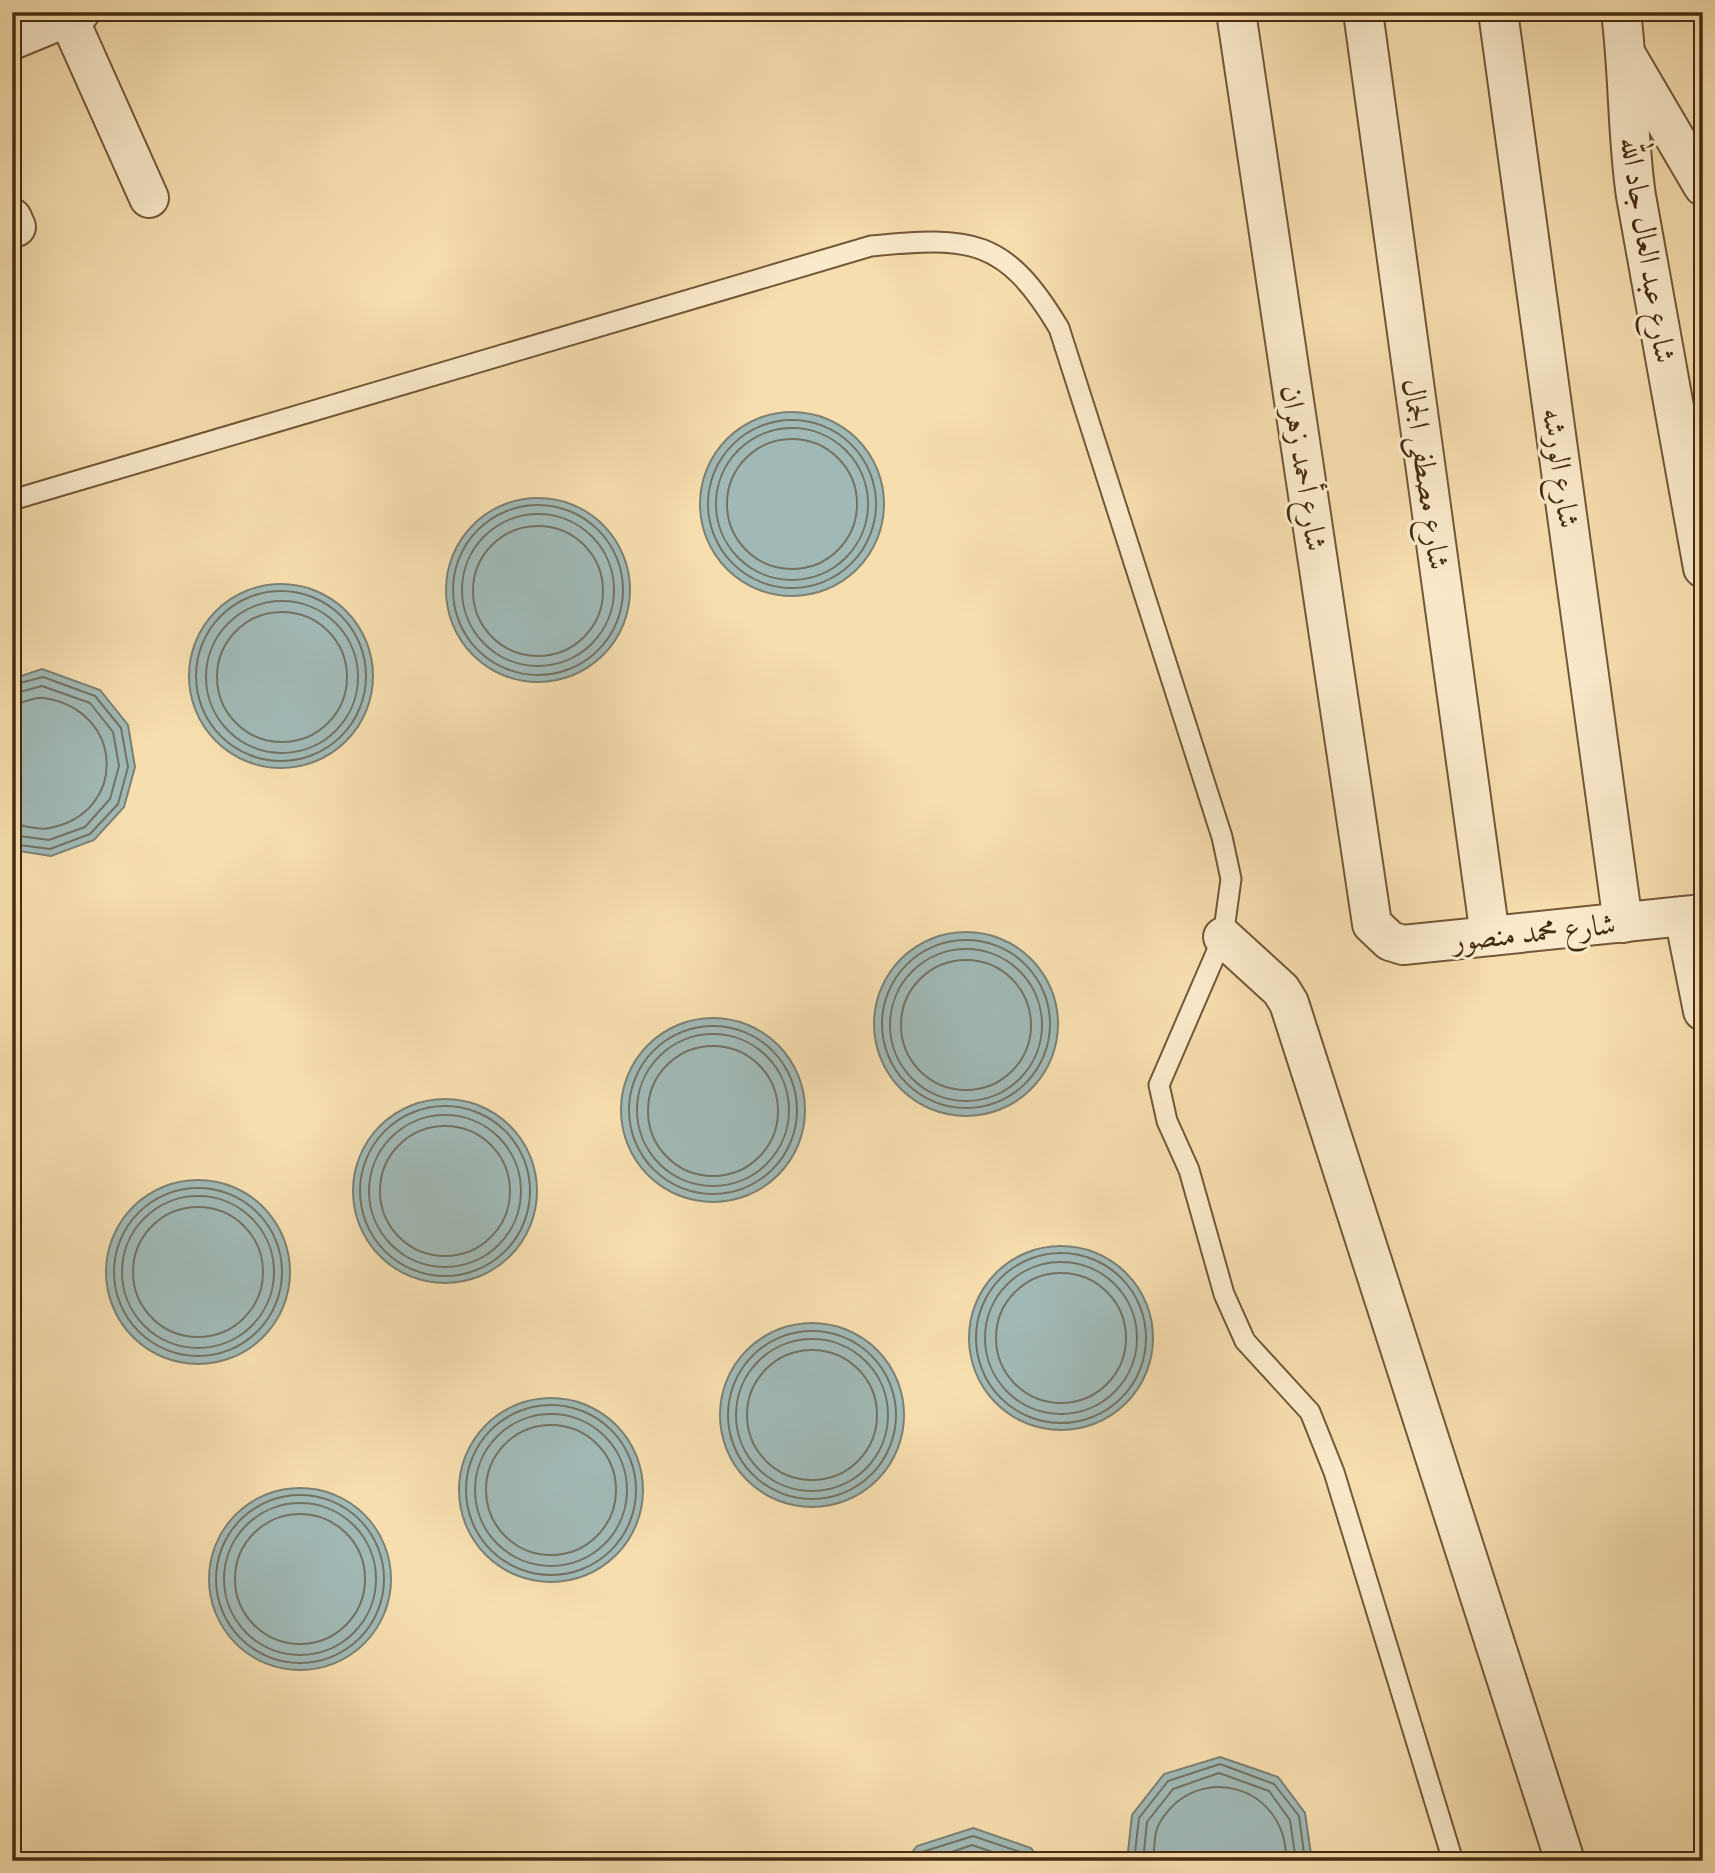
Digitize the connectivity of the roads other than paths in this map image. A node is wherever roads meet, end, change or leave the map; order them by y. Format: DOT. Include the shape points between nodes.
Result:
graph roads {
  1 [pos="1236,12"];
  2 [pos="1363,12"];
  3 [pos="1498,12"];
  4 [pos="1621,12"];
  5 [pos="50,21"];
  6 [pos="1626,56"];
  7 [pos="1703,186"];
  8 [pos="149,198"];
  9 [pos="12,499"];
  10 [pos="1703,568"];
  11 [pos="1694,915"];
  12 [pos="1623,923"];
  13 [pos="1373,924"];
  14 [pos="1490,936"];
  15 [pos="1223,937"];
  16 [pos="1703,1011"];
  17 [pos="1453,1861"];
  18 [pos="1565,1861"];
  1 -- 13 [label="street, شارع أحمد زهران"];
  2 -- 14 [label="street, شارع مصطفى الجمال"];
  3 -- 12 [label="street, شارع الورشه"];
  4 -- 6 [label="street, شارع عبد العال جاد الله"];
  5 -- 8 [label="street"];
  6 -- 7 [label="street"];
  6 -- 10 [label="street, شارع عبد العال جاد الله" via="1633,173"];
  9 -- 15 [label="lane" via="871,246 929,240 976,246 1013,265 1036,290 1059,328 1222,836 1231,879"];
  11 -- 12 [label="street, شارع محمد منصور"];
  11 -- 16 [label="street"];
  12 -- 14 [label="street, شارع محمد منصور"];
  13 -- 14 [label="street, شارع محمد منصور" via="1390,942 1403,945"];
  15 -- 17 [label="lane" via="1159,1084 1167,1121 1189,1170 1224,1294 1245,1341 1310,1412 1334,1472"];
  15 -- 18 [label="street" via="1281,990 1289,1003"];
}
